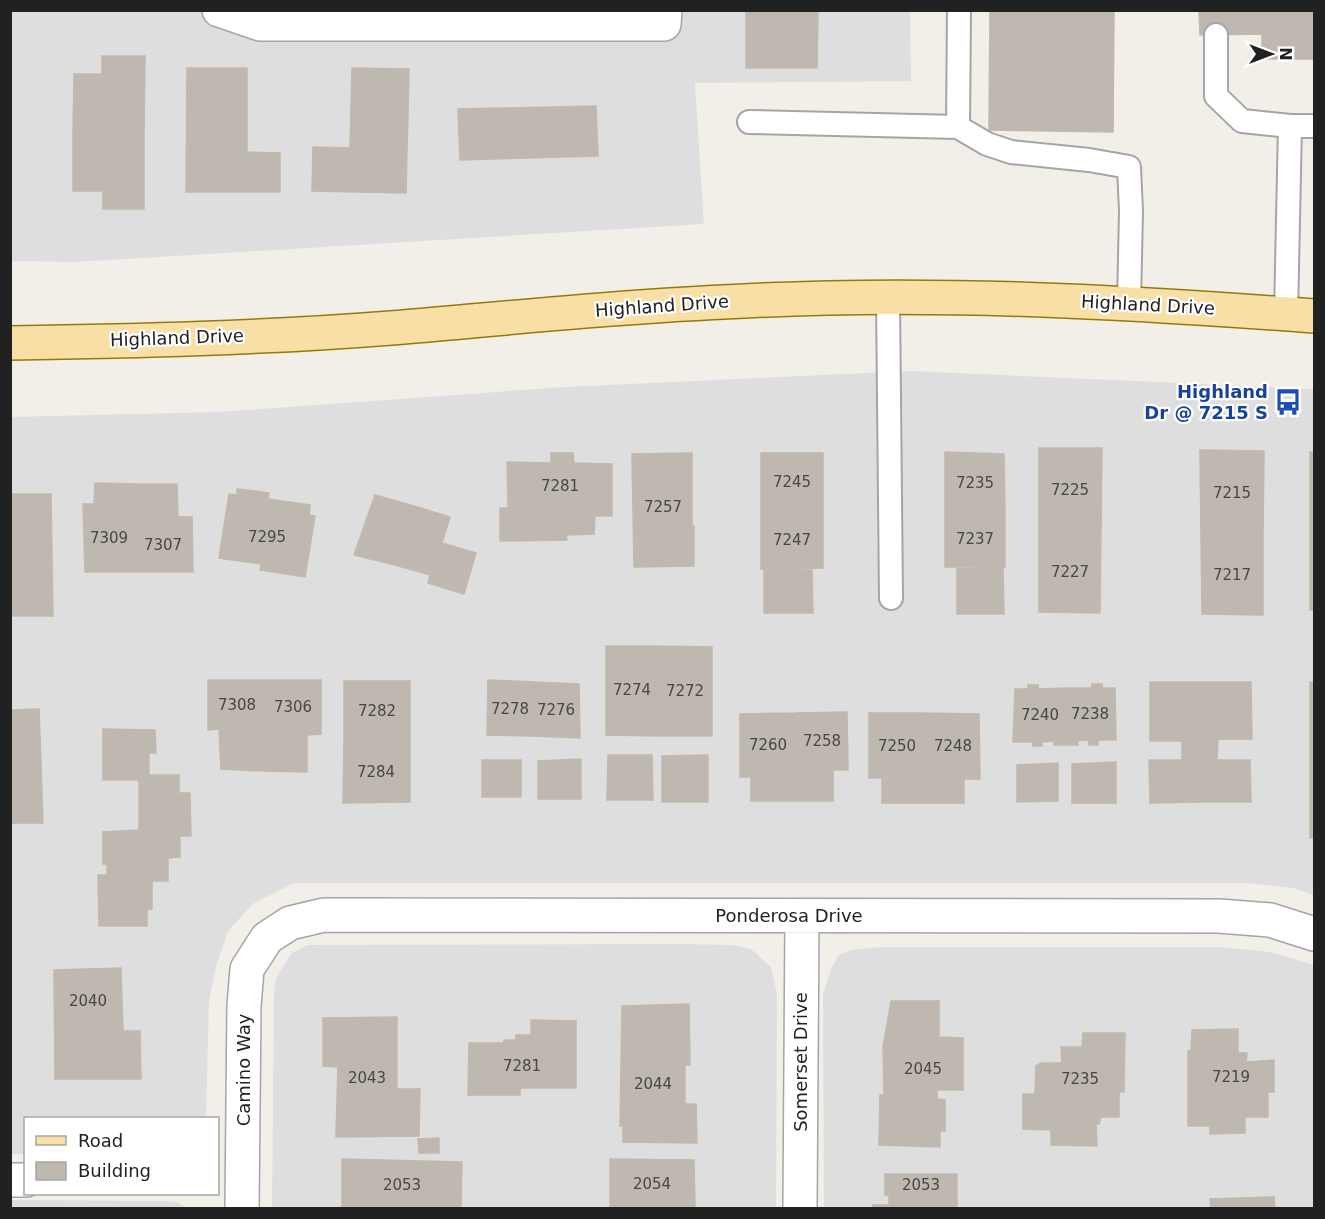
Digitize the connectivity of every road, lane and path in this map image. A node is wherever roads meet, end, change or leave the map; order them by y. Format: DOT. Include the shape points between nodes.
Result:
graph roads {
  1 [pos="219,10"];
  2 [pos="959,10"];
  3 [pos="665,17"];
  4 [pos="1216,35"];
  5 [pos="749,122"];
  6 [pos="958,126"];
  7 [pos="1290,126"];
  8 [pos="1314,126"];
  9 [pos="888,298"];
  10 [pos="1129,304"];
  11 [pos="1300,315"];
  12 [pos="10,343"];
  13 [pos="891,598"];
  14 [pos="802,916"];
  15 [pos="1314,934"];
  16 [pos="267,938"];
  17 [pos="234,1190"];
  18 [pos="800,1209"];
  1 -- 3 [label="street" via="260,24"];
  2 -- 6 [label="lane"];
  4 -- 7 [label="lane" via="1216,96 1242,121"];
  5 -- 6 [label="lane"];
  6 -- 10 [label="lane" via="987,144 1011,152 1129,167"];
  7 -- 8 [label="lane"];
  7 -- 11 [label="lane"];
  9 -- 10 [label="main road, Highland Drive"];
  9 -- 12 [label="main road, Highland Drive" via="747,300 388,328"];
  9 -- 13 [label="lane"];
  10 -- 11 [label="main road, Highland Drive"];
  14 -- 15 [label="street, Ponderosa Drive" via="1219,916 1270,920"];
  14 -- 16 [label="street, Ponderosa Drive" via="324,915 290,923"];
  14 -- 18 [label="street, Somerset Drive"];
  16 -- 17 [label="street, Camino Way" via="247,969"];
}
